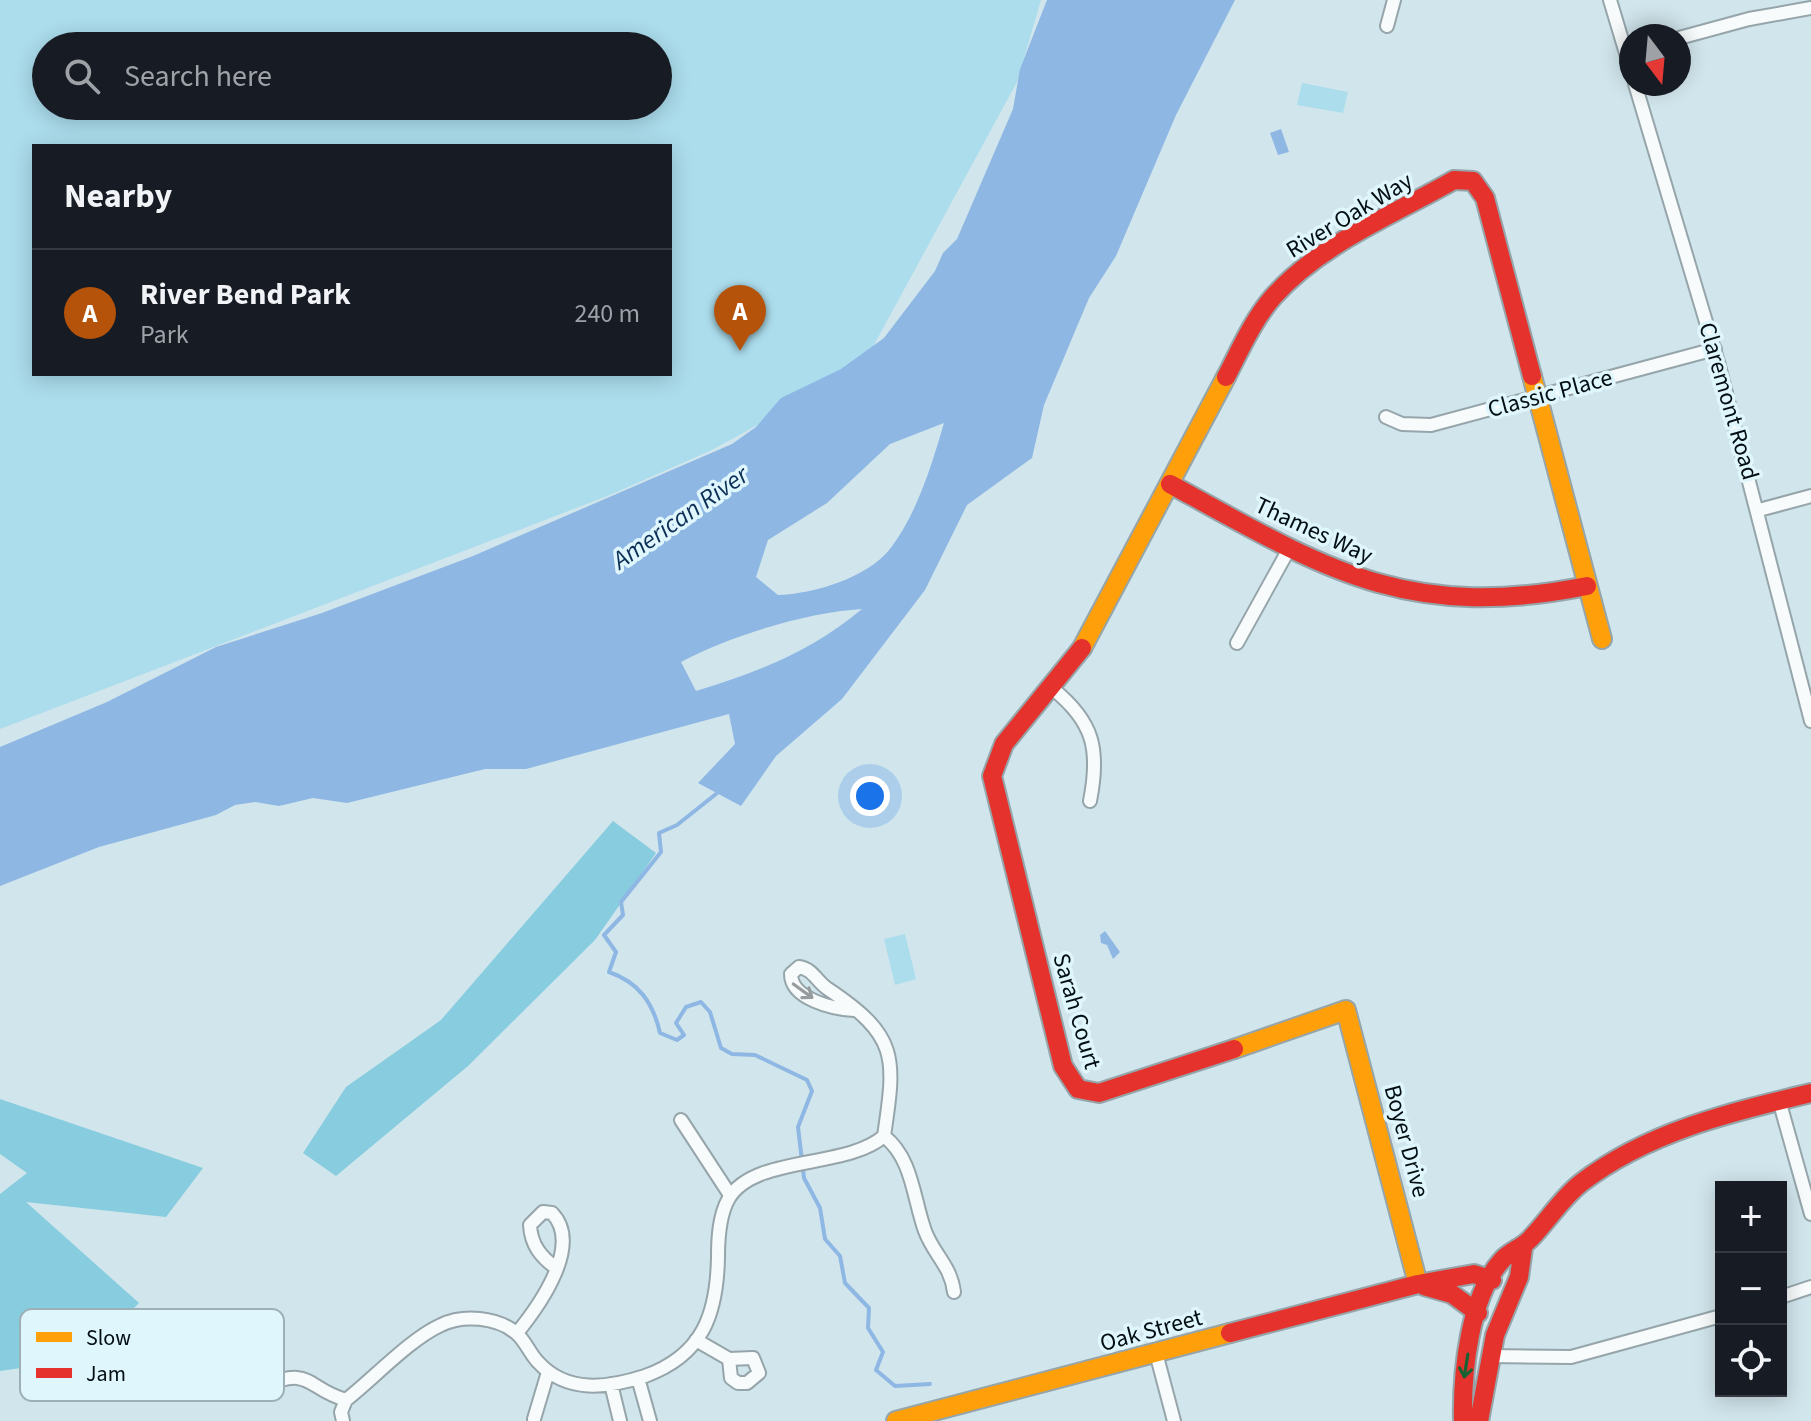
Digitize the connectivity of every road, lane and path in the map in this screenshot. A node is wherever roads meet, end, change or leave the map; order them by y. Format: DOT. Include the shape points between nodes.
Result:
graph roads {
  1 [pos="1394,0"];
  2 [pos="1610,0"];
  3 [pos="1811,8"];
  4 [pos="1387,26"];
  5 [pos="1619,26"];
  6 [pos="1691,35"];
  7 [pos="1639,96"];
  8 [pos="1715,349"];
  9 [pos="1539,396"];
  10 [pos="1386,417"];
  11 [pos="1170,484"];
  12 [pos="1811,496"];
  13 [pos="1759,510"];
  14 [pos="1289,549"];
  15 [pos="1587,586"];
  16 [pos="1602,639"];
  17 [pos="1237,643"];
  18 [pos="1053,689"];
  19 [pos="1811,721"];
  20 [pos="994,762"];
  21 [pos="1090,801"];
  22 [pos="854,1010"];
  23 [pos="1346,1010"];
  24 [pos="1811,1093"];
  25 [pos="1779,1100"];
  26 [pos="681,1120"];
  27 [pos="884,1136"];
  28 [pos="730,1195"];
  29 [pos="1811,1214"];
  30 [pos="1523,1248"];
  31 [pos="556,1268"];
  32 [pos="1492,1280"];
  33 [pos="1418,1284"];
  34 [pos="1811,1287"];
  35 [pos="954,1292"];
  36 [pos="1787,1295"];
  37 [pos="1478,1313"];
  38 [pos="1715,1318"];
  39 [pos="517,1333"];
  40 [pos="696,1340"];
  41 [pos="1491,1348"];
  42 [pos="1156,1353"];
  43 [pos="729,1359"];
  44 [pos="548,1372"];
  45 [pos="638,1378"];
  46 [pos="284,1380"];
  47 [pos="611,1384"];
  48 [pos="346,1400"];
  49 [pos="534,1419"];
  50 [pos="343,1421"];
  51 [pos="620,1421"];
  52 [pos="650,1421"];
  53 [pos="896,1421"];
  54 [pos="1174,1421"];
  55 [pos="1463,1421"];
  56 [pos="1479,1421"];
  1 -- 4 [label="street"];
  2 -- 5 [label="street"];
  3 -- 6 [label="street"];
  7 -- 8 [label="street, Claremont Road"];
  8 -- 9 [label="street, Classic Place"];
  8 -- 13 [label="street, Claremont Road"];
  9 -- 10 [label="street, Classic Place" via="1431,425 1402,424"];
  9 -- 11 [label="street, River Oak Way" via="1485,198 1473,181 1454,180 1302,268 1277,289"];
  9 -- 15 [label="street, River Oak Way"];
  11 -- 14 [label="street, Thames Way"];
  11 -- 18 [label="street, River Oak Way" via="1077,657"];
  12 -- 13 [label="street"];
  13 -- 19 [label="street, Claremont Road"];
  14 -- 15 [label="street, Thames Way" via="1385,589 1448,600 1499,600"];
  14 -- 17 [label="street"];
  15 -- 16 [label="street, River Oak Way"];
  18 -- 20 [label="street, River Oak Way"];
  18 -- 21 [label="street" via="1089,730 1094,768"];
  20 -- 23 [label="street, Sarah Court" via="992,776 1056,1042 1075,1088 1088,1094 1113,1091"];
  22 -- 22 [label="street, one-way" via="806,968 791,974 798,991 834,1009"];
  22 -- 27 [label="street" via="884,1040 892,1063"];
  23 -- 33 [label="street, Boyer Drive"];
  24 -- 25 [label="street"];
  25 -- 29 [label="street"];
  25 -- 30 [label="street" via="1705,1121 1631,1151 1579,1184"];
  26 -- 28 [label="street"];
  27 -- 28 [label="street" via="865,1147 754,1178"];
  27 -- 35 [label="street" via="904,1160 925,1231 948,1265"];
  28 -- 40 [label="street" via="718,1239 716,1301"];
  30 -- 32 [label="street" via="1505,1257"];
  30 -- 41 [label="street" via="1525,1263"];
  31 -- 39 [label="street" via="544,1300"];
  32 -- 33 [label="street" via="1474,1274"];
  32 -- 37 [label="street"];
  32 -- 41 [label="street" via="1493,1307 1486,1325"];
  33 -- 37 [label="street" via="1452,1294"];
  33 -- 42 [label="street, Oak Street"];
  34 -- 36 [label="street"];
  37 -- 55 [label="street, one-way" via="1465,1377"];
  38 -- 41 [label="street" via="1571,1357 1521,1359"];
  39 -- 44 [label="street"];
  39 -- 48 [label="street" via="479,1319 441,1324"];
  40 -- 43 [label="street"];
  40 -- 45 [label="street" via="674,1361"];
  41 -- 56 [label="street"];
  42 -- 53 [label="street, Oak Street"];
  42 -- 54 [label="street"];
  44 -- 47 [label="street" via="584,1387"];
  44 -- 49 [label="street"];
  45 -- 47 [label="street"];
  45 -- 52 [label="street"];
  46 -- 48 [label="street" via="299,1376"];
  47 -- 51 [label="street"];
  48 -- 50 [label="street"];
}
